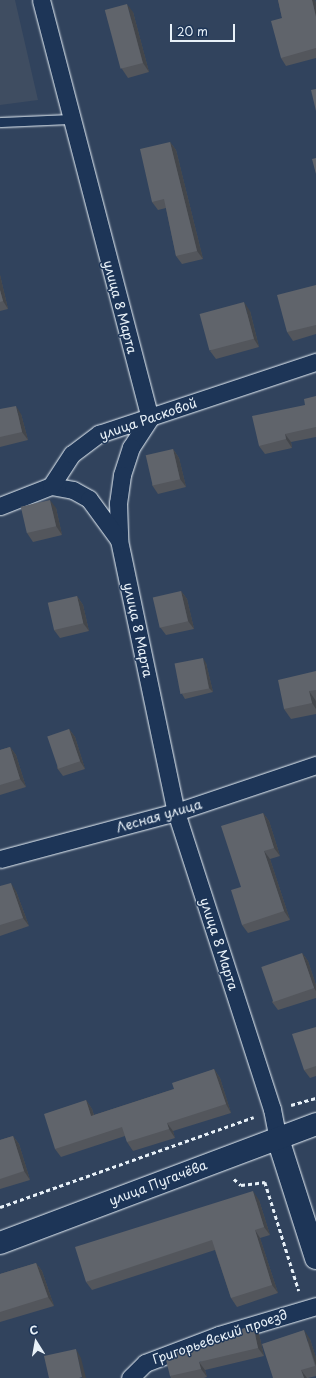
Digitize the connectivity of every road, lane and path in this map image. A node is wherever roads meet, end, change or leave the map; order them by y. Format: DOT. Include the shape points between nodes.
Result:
graph roads {
  1 [pos="41,0"];
  2 [pos="71,119"];
  3 [pos="0,122"];
  4 [pos="316,362"];
  5 [pos="150,418"];
  6 [pos="52,486"];
  7 [pos="0,506"];
  8 [pos="119,540"];
  9 [pos="316,765"];
  10 [pos="176,812"];
  11 [pos="0,859"];
  12 [pos="316,1098"];
  13 [pos="272,1109"];
  14 [pos="316,1124"];
  15 [pos="278,1139"];
  16 [pos="233,1176"];
  17 [pos="0,1207"];
  18 [pos="0,1243"];
  19 [pos="316,1258"];
  20 [pos="310,1307"];
  21 [pos="130,1378"];
  1 -- 2 [label="street, улица 8 Марта"];
  2 -- 3 [label="lane"];
  2 -- 5 [label="street, улица 8 Марта"];
  4 -- 5 [label="street, улица Расковой"];
  5 -- 6 [label="street, улица Расковой" via="99,434 72,454"];
  5 -- 8 [label="street, улица 8 Марта" via="131,447 122,475 118,503"];
  6 -- 7 [label="street"];
  6 -- 8 [label="street" via="73,490 89,499"];
  8 -- 10 [label="street, улица 8 Марта"];
  9 -- 10 [label="street, Лесная улица"];
  10 -- 11 [label="street, Лесная улица"];
  10 -- 13 [label="street, улица 8 Марта"];
  12 -- 13 [label="path"];
  13 -- 15 [label="street, улица 8 Марта"];
  13 -- 17 [label="path" via="219,1131"];
  14 -- 15 [label="main road, улица Пугачёва"];
  15 -- 18 [label="main road, улица Пугачёва"];
  15 -- 19 [label="main road, улица 8 Марта"];
  16 -- 20 [label="path" via="241,1186 265,1182"];
  20 -- 21 [label="street, Григорьевский проезд" via="219,1335 145,1363"];
}
